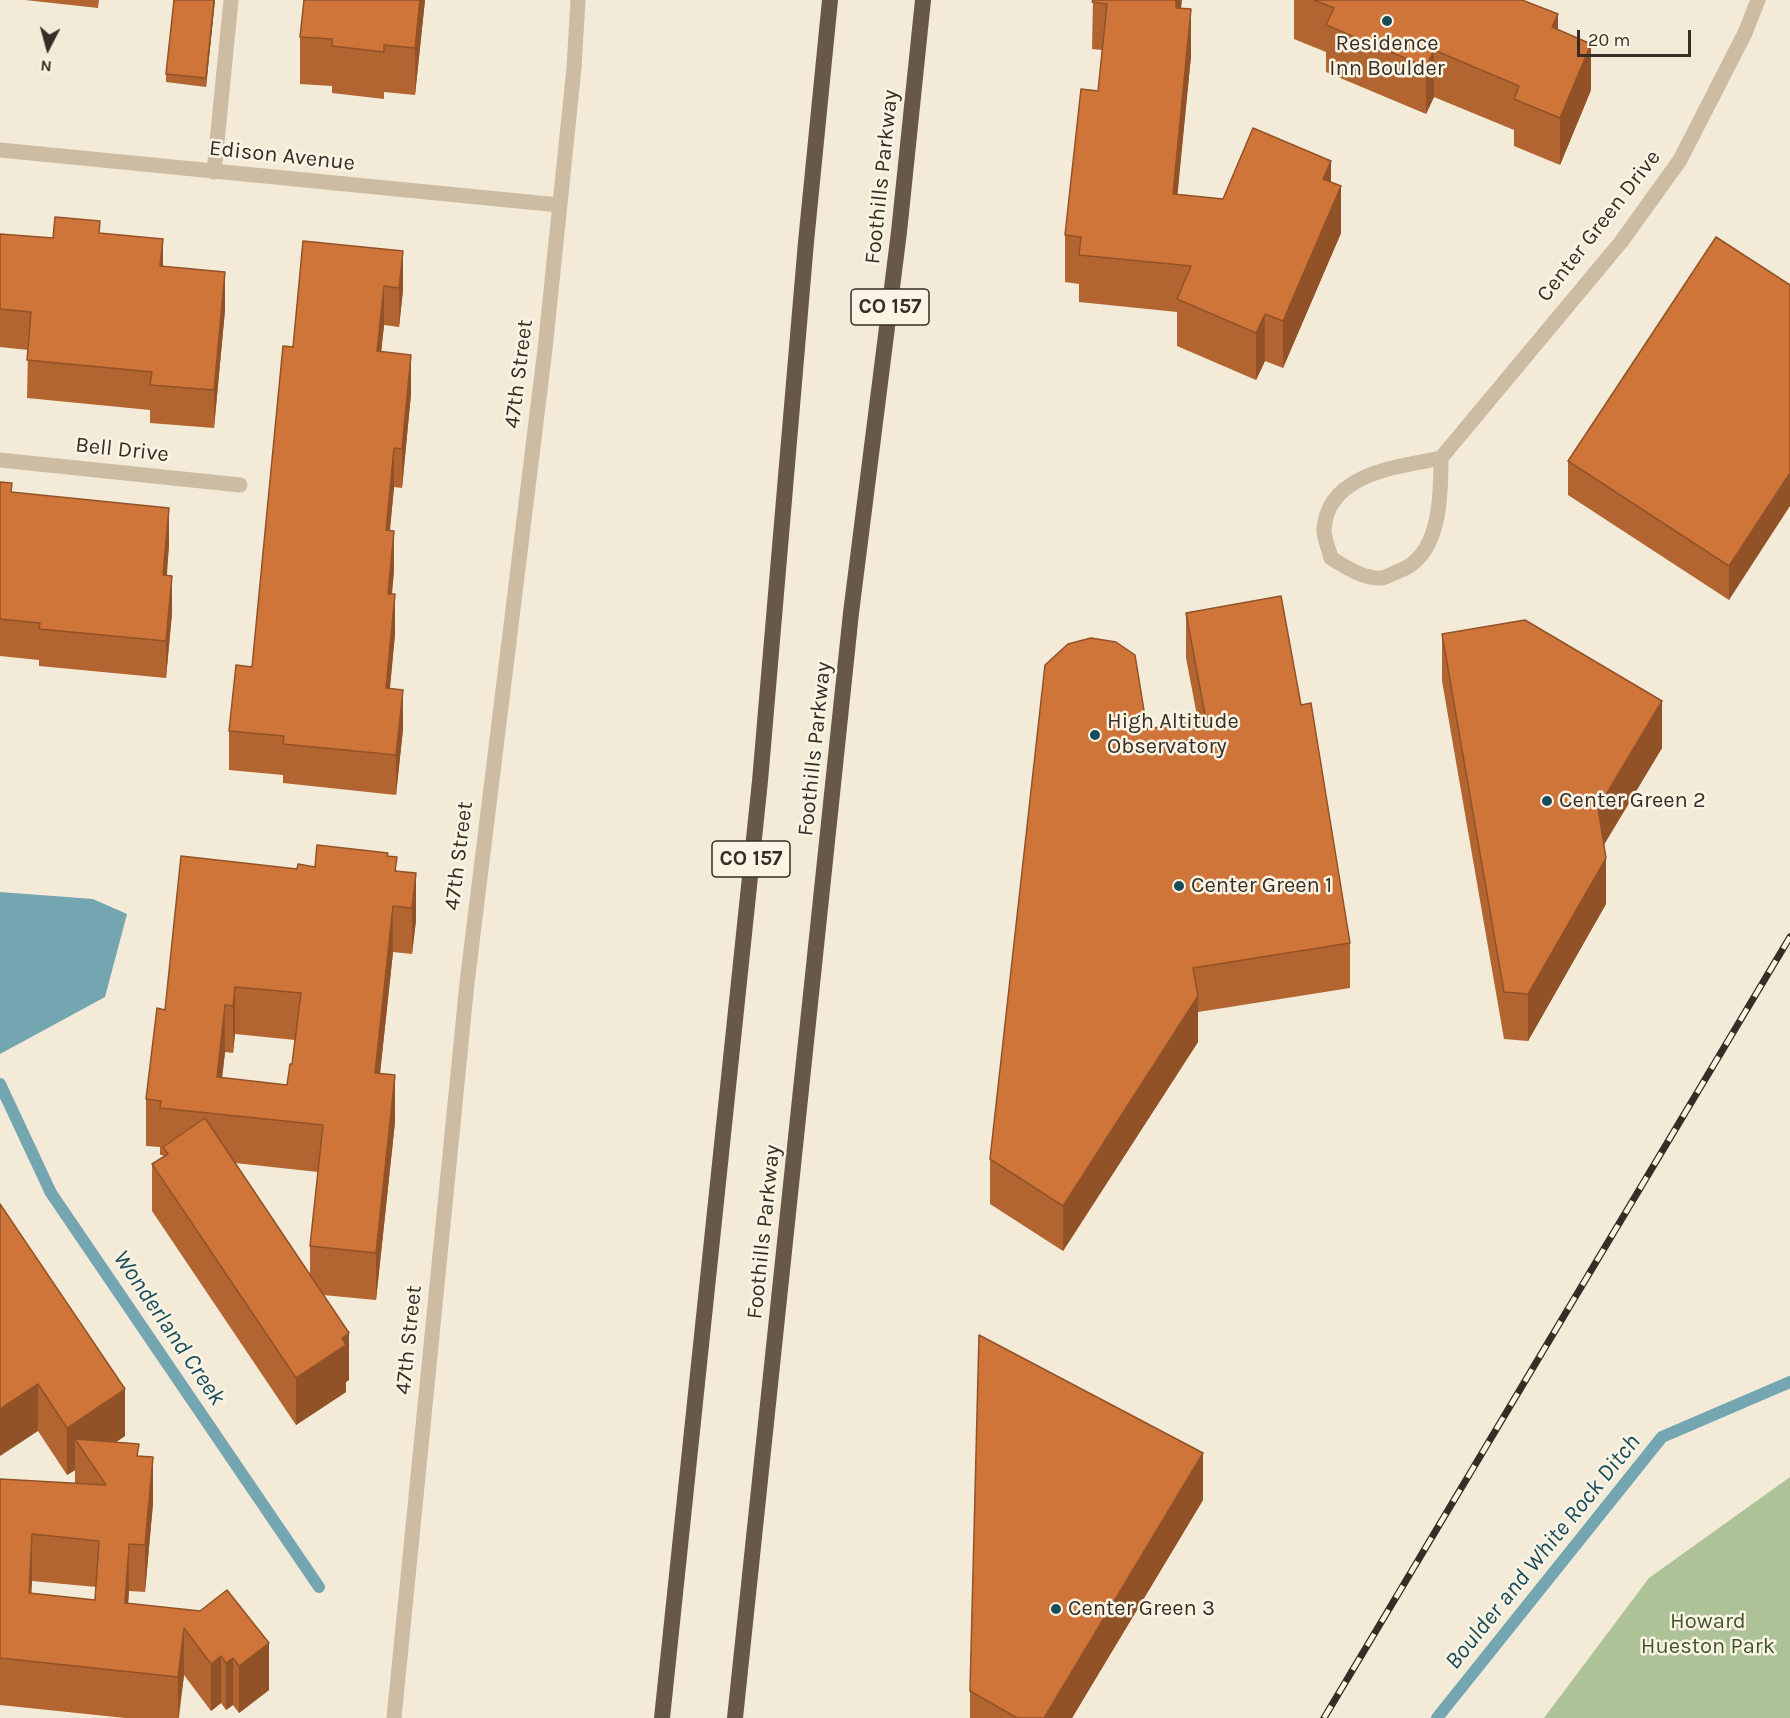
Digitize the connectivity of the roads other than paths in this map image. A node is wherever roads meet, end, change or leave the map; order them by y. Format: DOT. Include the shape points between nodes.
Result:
graph roads {
  1 [pos="231,0"];
  2 [pos="578,0"];
  3 [pos="830,0"];
  4 [pos="923,0"];
  5 [pos="1758,0"];
  6 [pos="0,150"];
  7 [pos="214,172"];
  8 [pos="559,205"];
  9 [pos="1441,458"];
  10 [pos="0,460"];
  11 [pos="240,484"];
  12 [pos="394,1718"];
  13 [pos="662,1718"];
  14 [pos="735,1718"];
  1 -- 7 [label="street"];
  2 -- 8 [label="street, 47th Street"];
  3 -- 13 [label="highway, CO 157" via="760,781"];
  4 -- 14 [label="highway, Foothills Parkway / CO 157" via="899,232 850,625"];
  5 -- 9 [label="street, Center Green Drive" via="1680,160 1620,242"];
  6 -- 7 [label="street, Edison Avenue"];
  7 -- 8 [label="street, Edison Avenue"];
  8 -- 12 [label="street, 47th Street" via="467,982"];
  9 -- 9 [label="street" via="1365,475 1343,491 1330,506 1324,531 1331,558 1353,572 1382,578 1410,567 1424,553 1437,518"];
  10 -- 11 [label="street, Bell Drive"];
}
